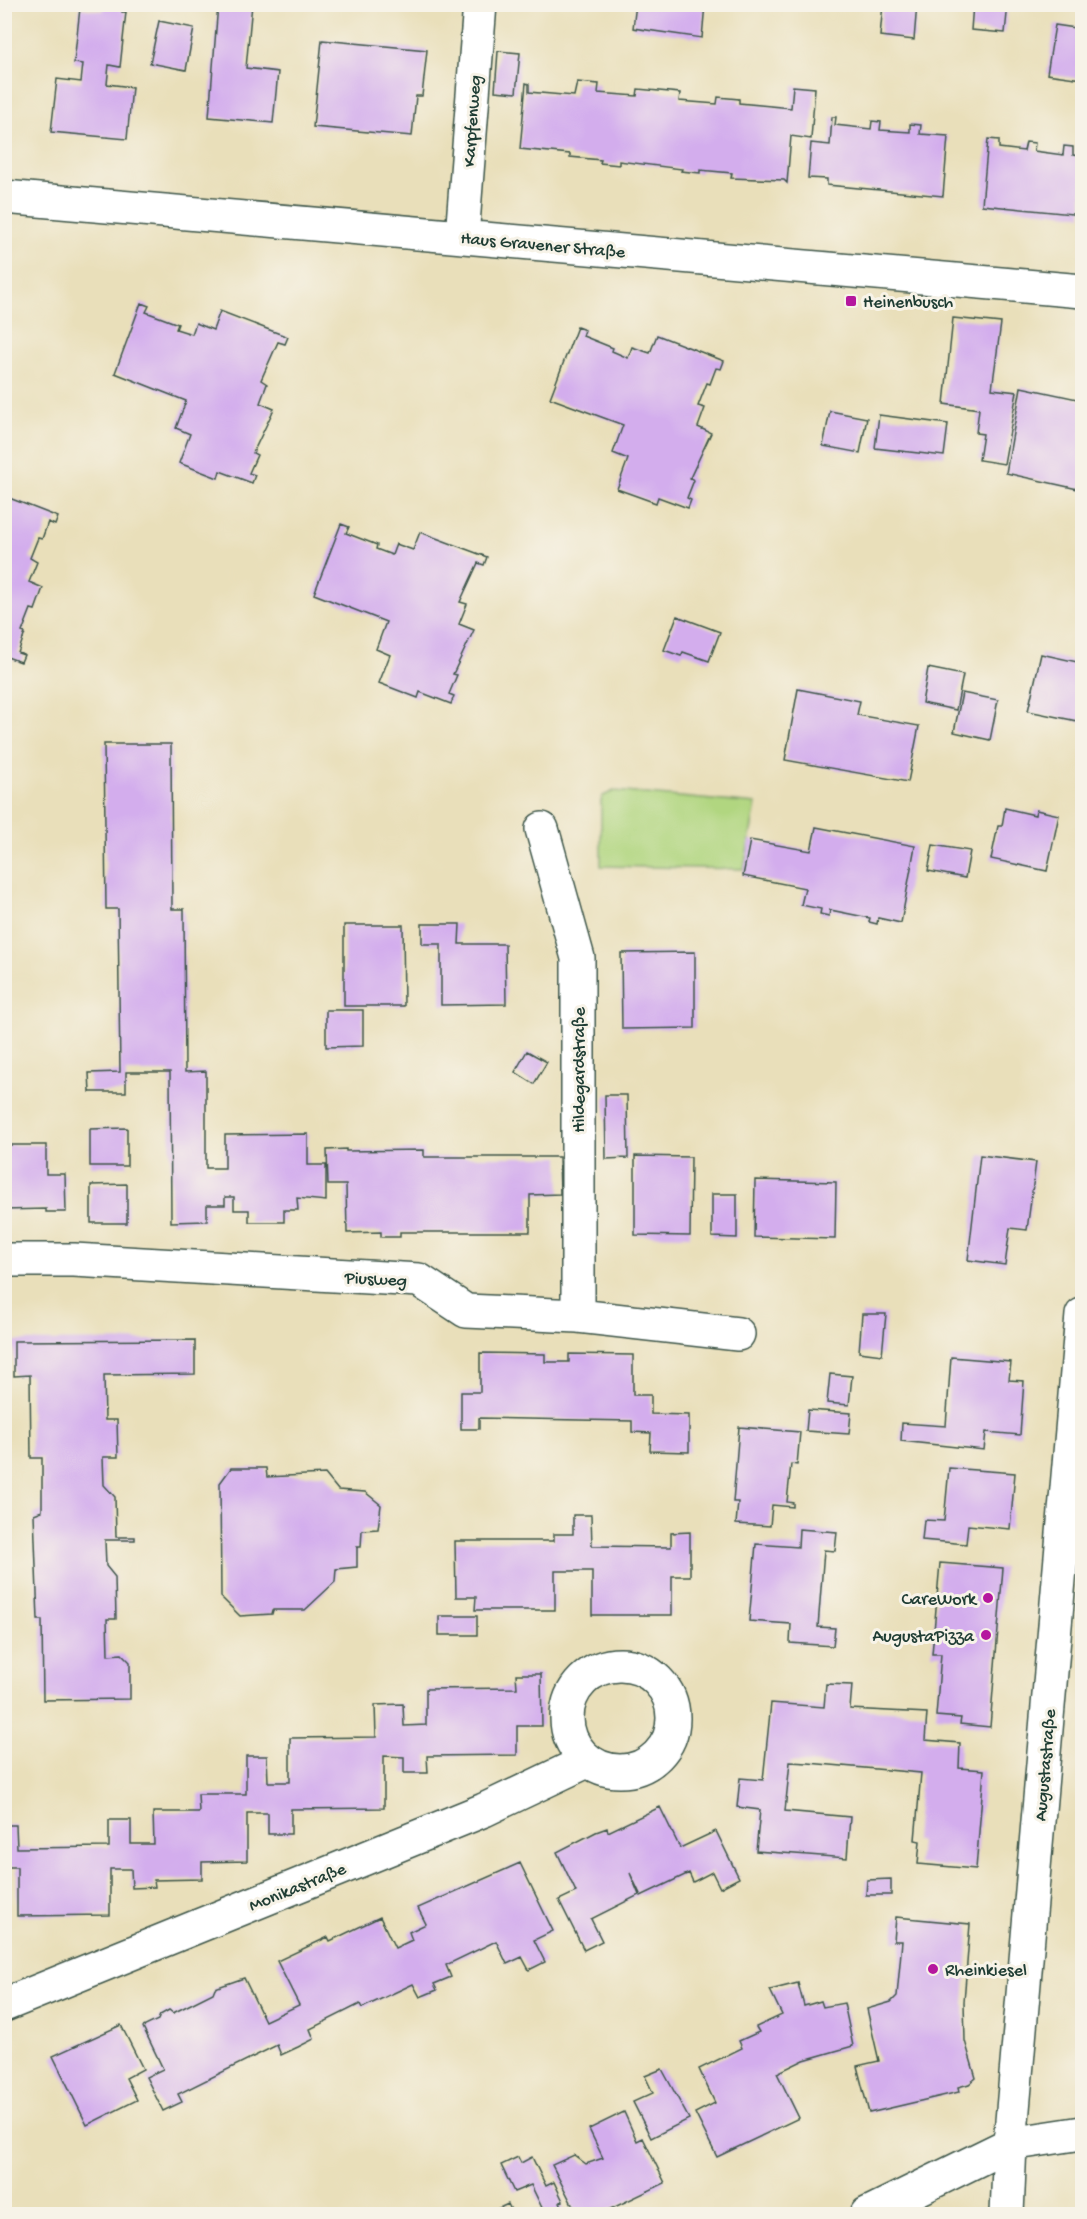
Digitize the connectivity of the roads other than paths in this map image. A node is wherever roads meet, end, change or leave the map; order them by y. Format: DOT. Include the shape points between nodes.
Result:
graph roads {
  1 [pos="480,4"];
  2 [pos="4,197"];
  3 [pos="462,237"];
  4 [pos="1083,291"];
  5 [pos="542,829"];
  6 [pos="4,1260"];
  7 [pos="1083,1315"];
  8 [pos="579,1317"];
  9 [pos="738,1334"];
  10 [pos="587,1761"];
  11 [pos="4,2005"];
  12 [pos="1083,2133"];
  13 [pos="1010,2144"];
  14 [pos="867,2214"];
  15 [pos="1007,2214"];
  1 -- 3 [label="street, Karpfenweg"];
  2 -- 3 [label="street, Haus Gravener Straße"];
  3 -- 4 [label="street, Haus Gravener Straße"];
  5 -- 8 [label="street, Hildegardstraße" via="578,958"];
  6 -- 8 [label="street, Piusweg" via="75,1260 419,1280 466,1311"];
  7 -- 13 [label="street, Augustastraße"];
  8 -- 9 [label="street, Piusweg"];
  10 -- 11 [label="street, Monikastraße" via="484,1810"];
  12 -- 13 [label="street"];
  13 -- 14 [label="street"];
  13 -- 15 [label="street, Augustastraße"];
}
